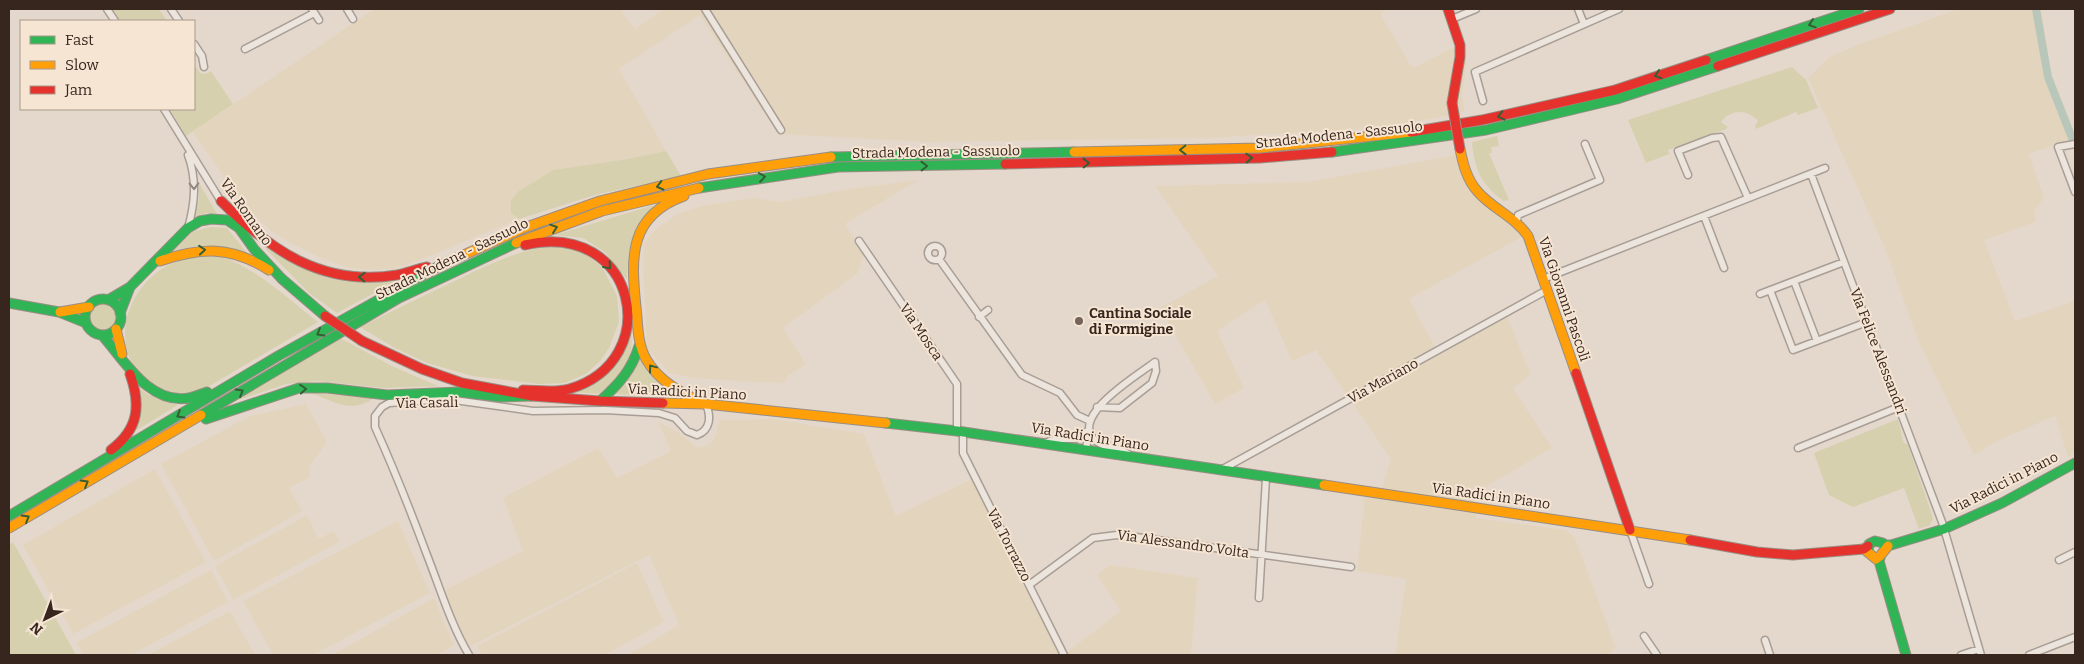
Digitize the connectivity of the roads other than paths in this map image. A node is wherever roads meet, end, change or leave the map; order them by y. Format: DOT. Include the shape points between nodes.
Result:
graph roads {
  1 [pos="107,9"];
  2 [pos="171,9"];
  3 [pos="347,9"];
  4 [pos="705,9"];
  5 [pos="1448,9"];
  6 [pos="1476,9"];
  7 [pos="1578,9"];
  8 [pos="1620,9"];
  9 [pos="1859,9"];
  10 [pos="1890,9"];
  11 [pos="313,11"];
  12 [pos="353,19"];
  13 [pos="1452,19"];
  14 [pos="113,20"];
  15 [pos="178,20"];
  16 [pos="319,20"];
  17 [pos="1584,24"];
  18 [pos="195,46"];
  19 [pos="246,49"];
  20 [pos="204,66"];
  21 [pos="1484,101"];
  22 [pos="165,110"];
  23 [pos="780,130"];
  24 [pos="184,144"];
  25 [pos="1585,144"];
  26 [pos="2075,144"];
  27 [pos="1825,168"];
  28 [pos="1811,174"];
  29 [pos="1688,175"];
  30 [pos="714,184"];
  31 [pos="2075,192"];
  32 [pos="1748,198"];
  33 [pos="221,201"];
  34 [pos="1704,216"];
  35 [pos="1517,221"];
  36 [pos="188,228"];
  37 [pos="239,228"];
  38 [pos="859,241"];
  39 [pos="499,250"];
  40 [pos="939,259"];
  41 [pos="1844,262"];
  42 [pos="156,263"];
  43 [pos="444,263"];
  44 [pos="1724,268"];
  45 [pos="282,279"];
  46 [pos="1543,279"];
  47 [pos="1794,281"];
  48 [pos="130,287"];
  49 [pos="1546,290"];
  50 [pos="1770,290"];
  51 [pos="1760,294"];
  52 [pos="108,300"];
  53 [pos="9,304"];
  54 [pos="89,307"];
  55 [pos="988,310"];
  56 [pos="60,312"];
  57 [pos="120,313"];
  58 [pos="325,316"];
  59 [pos="979,317"];
  60 [pos="1867,322"];
  61 [pos="86,323"];
  62 [pos="116,329"];
  63 [pos="102,335"];
  64 [pos="1817,340"];
  65 [pos="639,346"];
  66 [pos="278,356"];
  67 [pos="124,361"];
  68 [pos="501,390"];
  69 [pos="532,396"];
  70 [pos="600,401"];
  71 [pos="706,404"];
  72 [pos="1899,407"];
  73 [pos="1097,408"];
  74 [pos="1090,421"];
  75 [pos="1089,430"];
  76 [pos="960,432"];
  77 [pos="158,439"];
  78 [pos="1045,443"];
  79 [pos="1798,448"];
  80 [pos="1086,449"];
  81 [pos="1133,458"];
  82 [pos="2075,463"];
  83 [pos="1220,471"];
  84 [pos="1266,478"];
  85 [pos="48,492"];
  86 [pos="9,516"];
  87 [pos="9,528"];
  88 [pos="1944,529"];
  89 [pos="1630,530"];
  90 [pos="1867,549"];
  91 [pos="2075,552"];
  92 [pos="1882,553"];
  93 [pos="1261,555"];
  94 [pos="2059,560"];
  95 [pos="1351,567"];
  96 [pos="1649,584"];
  97 [pos="1029,585"];
  98 [pos="1259,598"];
  99 [pos="1644,636"];
  100 [pos="2075,637"];
  101 [pos="1764,640"];
  102 [pos="1980,652"];
  103 [pos="2047,652"];
  104 [pos="1904,654"];
  105 [pos="469,655"];
  106 [pos="1064,655"];
  107 [pos="1657,655"];
  108 [pos="1770,655"];
  109 [pos="1962,655"];
  110 [pos="2029,655"];
  1 -- 14 [label="street"];
  2 -- 15 [label="street"];
  3 -- 12 [label="street"];
  4 -- 23 [label="street"];
  5 -- 13 [label="main road, Via Giovanni Pascoli"];
  6 -- 13 [label="street"];
  7 -- 17 [label="street"];
  8 -- 17 [label="street"];
  9 -- 43 [label="main road, Strada Modena - Sassuolo, one-way" via="1615,90 1482,120 1405,133 1260,148 835,157 708,174 600,201 524,228"];
  30 -- 10 [label="main road, Strada Modena - Sassuolo, one-way" via="838,167 1260,158 1405,143 1486,130 1617,99"];
  11 -- 16 [label="street"];
  11 -- 19 [label="street"];
  13 -- 35 [label="main road, Via Giovanni Pascoli, bridge" via="1460,44 1452,103 1466,172 1483,197"];
  17 -- 21 [label="street" via="1475,72"];
  18 -- 20 [label="street"];
  22 -- 24 [label="street, Via Romano"];
  24 -- 33 [label="street, Via Romano"];
  24 -- 36 [label="street, one-way" via="195,182"];
  25 -- 35 [label="street" via="1600,180 1524,212 1518,215"];
  26 -- 31 [label="street" via="2058,147"];
  27 -- 28 [label="street"];
  28 -- 32 [label="street"];
  28 -- 41 [label="street, Via Felice Alessandri"];
  29 -- 32 [label="street" via="1678,151 1721,137"];
  39 -- 30 [label="main road, Strada Modena - Sassuolo, one-way" via="602,211"];
  30 -- 65 [label="main road" via="663,205 645,223 636,239 632,258"];
  32 -- 34 [label="street"];
  33 -- 37 [label="street, Via Romano"];
  43 -- 33 [label="main road, one-way" via="398,275 375,277 325,270 280,251"];
  34 -- 44 [label="street"];
  34 -- 46 [label="street"];
  35 -- 46 [label="main road, Via Giovanni Pascoli" via="1528,236"];
  36 -- 37 [label="main road" via="211,219 227,220"];
  36 -- 42 [label="main road"];
  37 -- 45 [label="main road, Via Romano"];
  38 -- 76 [label="street, Via Mosca" via="957,384"];
  39 -- 68 [label="main road, one-way" via="544,240 584,246 601,257 622,284 627,312 620,348 607,368 586,383 567,390"];
  77 -- 39 [label="main road, Strada Modena - Sassuolo, one-way" via="399,298"];
  40 -- 59 [label="street"];
  41 -- 47 [label="street"];
  41 -- 60 [label="street, Via Felice Alessandri"];
  42 -- 45 [label="main road, one-way" via="178,254 212,249 246,257"];
  42 -- 48 [label="main road"];
  43 -- 66 [label="main road, Strada Modena - Sassuolo, one-way"];
  45 -- 58 [label="main road, Via Romano"];
  46 -- 49 [label="main road, Via Giovanni Pascoli"];
  47 -- 50 [label="street"];
  47 -- 64 [label="street"];
  48 -- 52 [label="main road"];
  48 -- 57 [label="main road"];
  49 -- 83 [label="street, Via Mariano"];
  49 -- 89 [label="main road, Via Giovanni Pascoli"];
  50 -- 51 [label="street"];
  50 -- 64 [label="street" via="1793,350"];
  52 -- 54 [label="main road" via="97,300"];
  52 -- 57 [label="main road"];
  53 -- 56 [label="main road"];
  54 -- 56 [label="main road"];
  54 -- 61 [label="main road"];
  55 -- 59 [label="street"];
  56 -- 61 [label="main road"];
  57 -- 62 [label="main road"];
  58 -- 68 [label="main road, Via Radici in Piano, bridge" via="362,341 422,369 462,383"];
  59 -- 74 [label="street" via="1022,375 1060,393 1077,415"];
  60 -- 64 [label="street"];
  60 -- 72 [label="street, Via Felice Alessandri"];
  61 -- 63 [label="main road" via="92,331"];
  62 -- 63 [label="main road"];
  62 -- 67 [label="main road"];
  63 -- 67 [label="main road"];
  65 -- 70 [label="main road" via="626,378"];
  71 -- 65 [label="main road, one-way" via="678,392 660,378"];
  66 -- 67 [label="main road" via="195,398 178,399 150,389"];
  66 -- 85 [label="main road, Strada Modena - Sassuolo, one-way"];
  67 -- 85 [label="main road" via="138,401 133,425 117,446 54,484"];
  68 -- 69 [label="main road, Via Radici in Piano"];
  69 -- 70 [label="main road, Via Radici in Piano"];
  77 -- 69 [label="main road, one-way" via="221,412 299,388 387,395 459,392 500,397"];
  70 -- 71 [label="main road, Via Radici in Piano"];
  71 -- 76 [label="main road, Via Radici in Piano"];
  71 -- 105 [label="street, Via Casali" via="710,415 708,423 705,430 697,435 675,418 659,413 533,411 447,399 390,403 378,412 374,427 403,490"];
  72 -- 79 [label="street"];
  72 -- 88 [label="street, Via Felice Alessandri"];
  73 -- 73 [label="street" via="1120,408 1152,383 1155,362"];
  73 -- 74 [label="street"];
  74 -- 75 [label="street"];
  75 -- 78 [label="street" via="1075,439 1055,439"];
  75 -- 80 [label="street"];
  75 -- 81 [label="street" via="1097,442 1124,450"];
  76 -- 78 [label="main road, Via Radici in Piano"];
  76 -- 97 [label="street, Via Torrazzo" via="963,453"];
  87 -- 77 [label="main road, Strada Modena - Sassuolo, one-way"];
  78 -- 80 [label="main road, Via Radici in Piano"];
  80 -- 81 [label="main road, Via Radici in Piano"];
  81 -- 83 [label="main road, Via Radici in Piano"];
  82 -- 88 [label="main road, Via Radici in Piano" via="2002,503"];
  83 -- 84 [label="main road, Via Radici in Piano"];
  84 -- 89 [label="main road, Via Radici in Piano"];
  84 -- 93 [label="street"];
  85 -- 86 [label="main road, Strada Modena - Sassuolo"];
  88 -- 92 [label="main road, Via Radici in Piano"];
  88 -- 102 [label="street, Via Felice Alessandri"];
  89 -- 90 [label="main road, Via Radici in Piano" via="1793,555"];
  89 -- 96 [label="street"];
  90 -- 92 [label="main road" via="1871,556"];
  90 -- 92 [label="main road, Via Radici in Piano" via="1875,541 1881,542"];
  91 -- 94 [label="street"];
  92 -- 104 [label="main road"];
  93 -- 95 [label="street, Via Alessandro Volta"];
  93 -- 97 [label="street, Via Alessandro Volta" via="1102,535 1086,541"];
  93 -- 98 [label="street"];
  97 -- 106 [label="street, Via Torrazzo"];
  99 -- 107 [label="street"];
  100 -- 103 [label="street"];
  101 -- 108 [label="street"];
  102 -- 109 [label="street"];
  103 -- 110 [label="street"];
}
